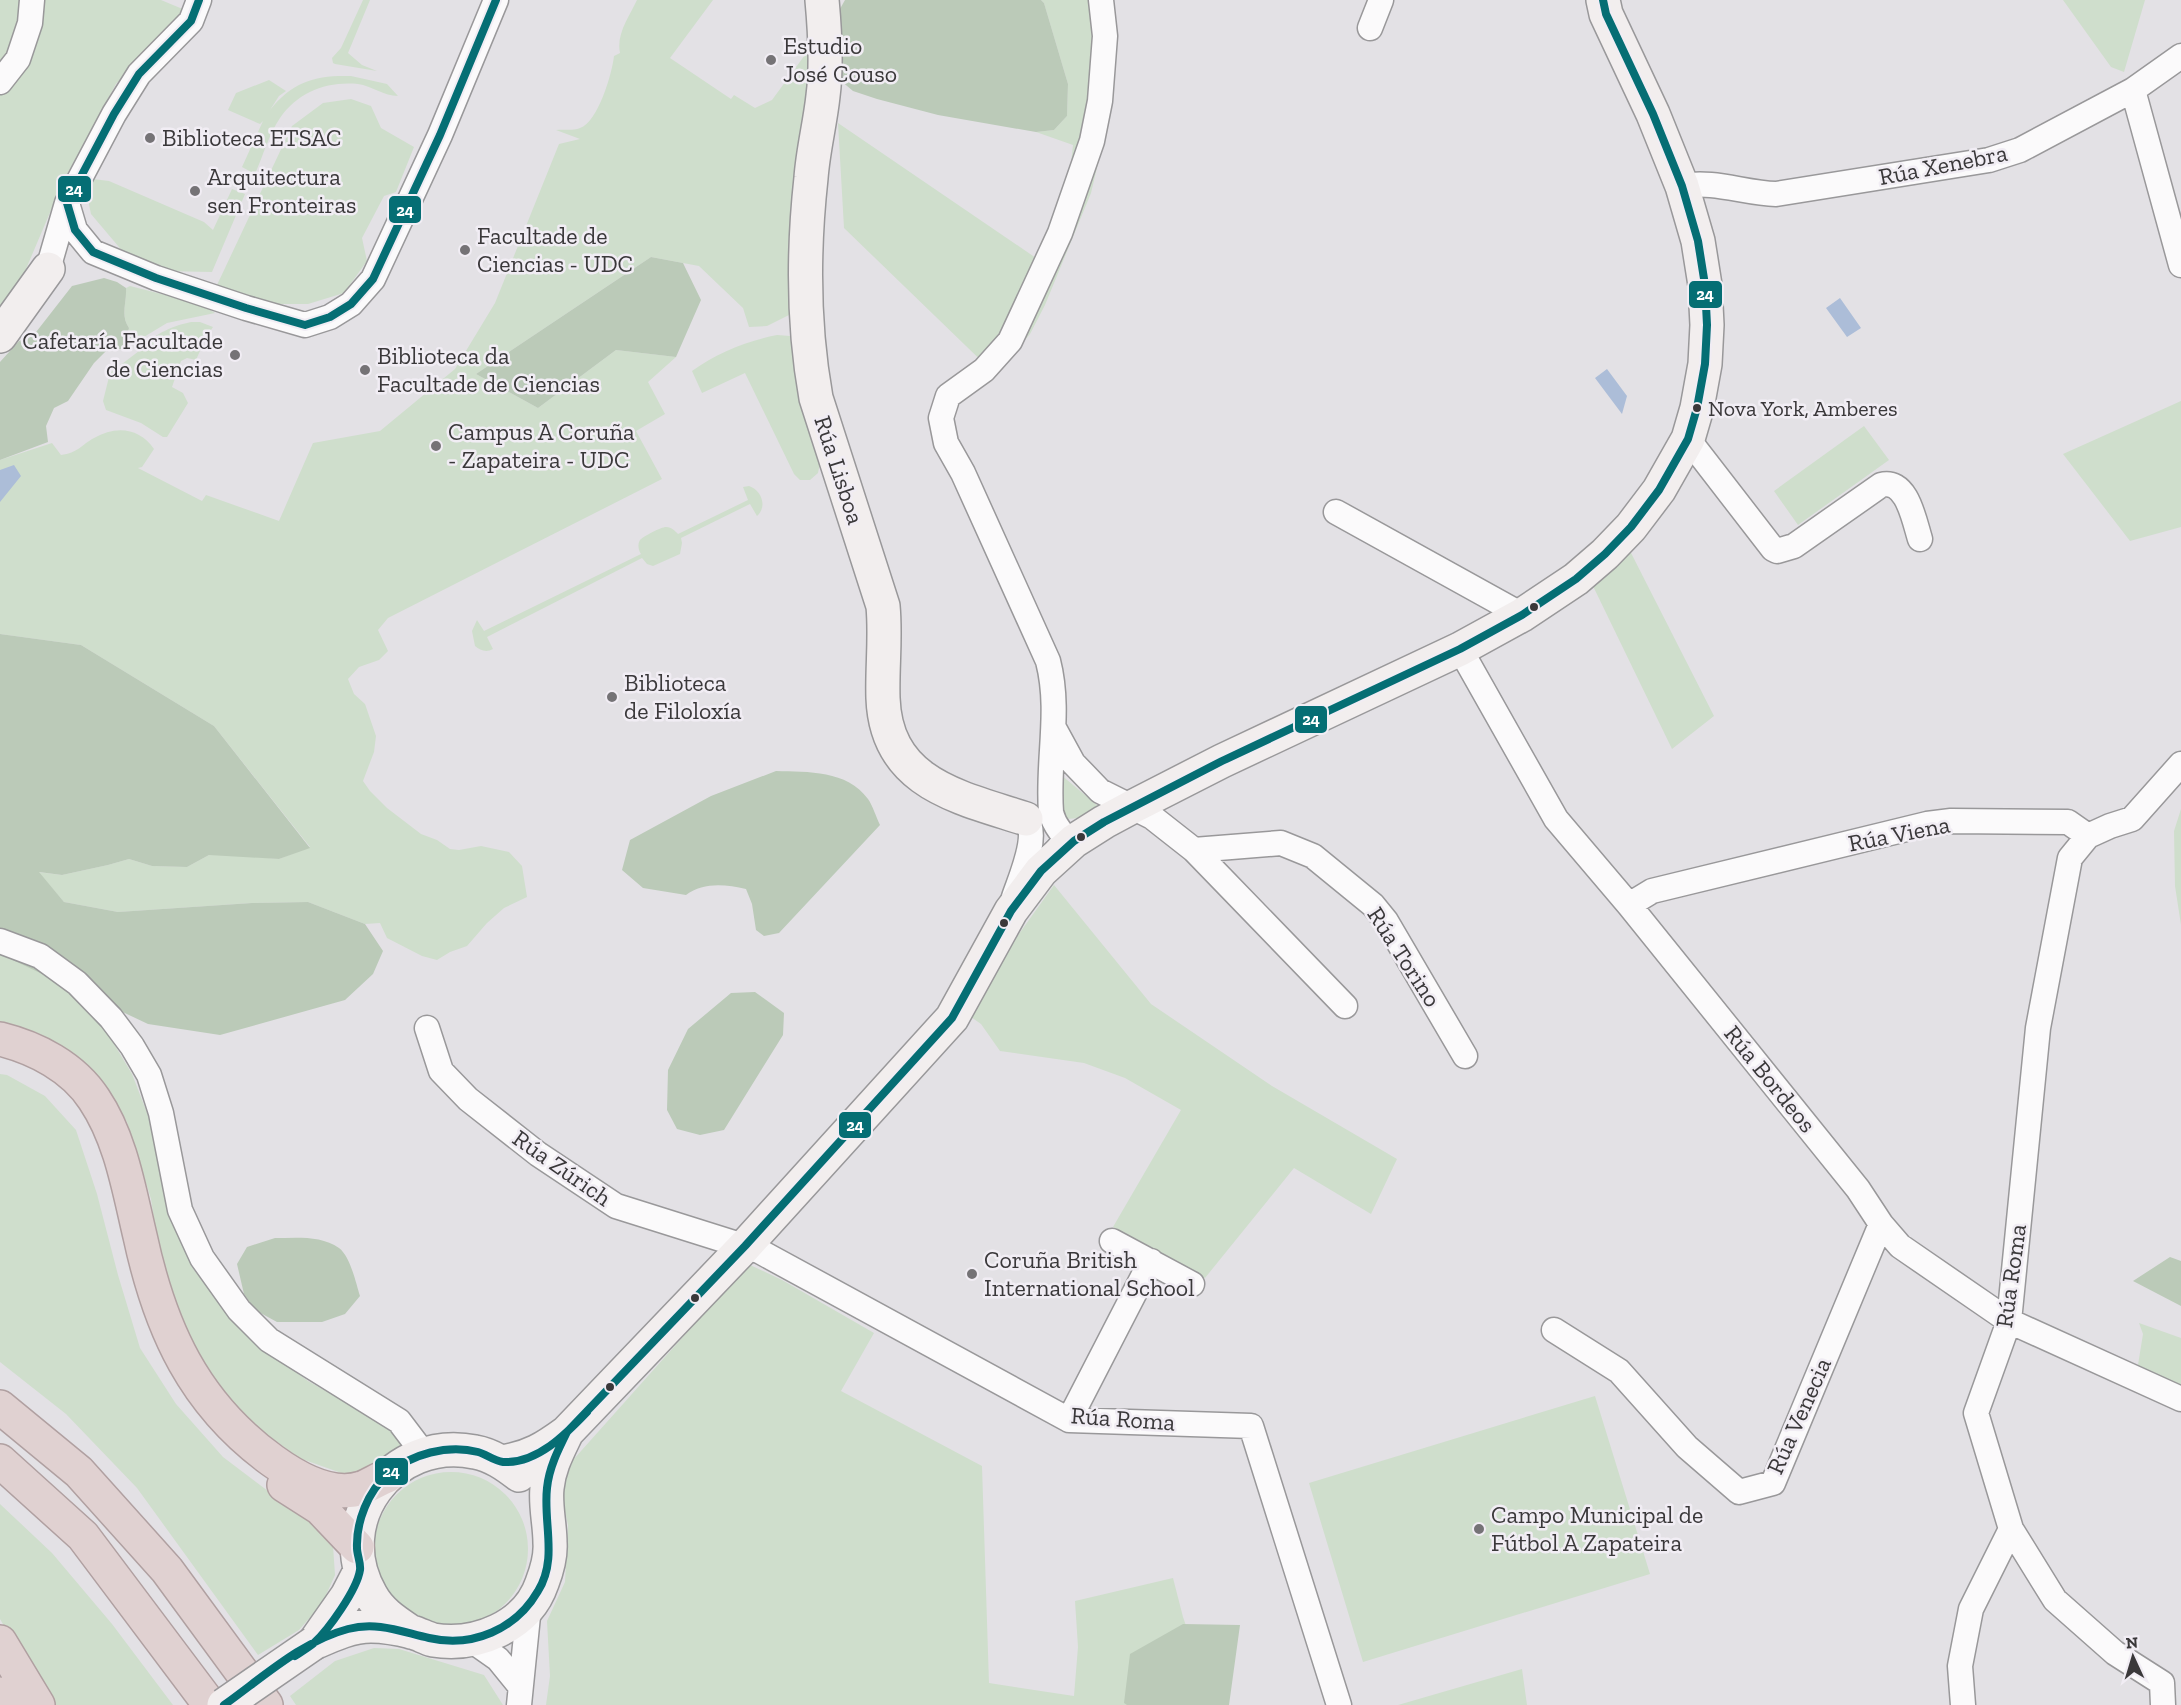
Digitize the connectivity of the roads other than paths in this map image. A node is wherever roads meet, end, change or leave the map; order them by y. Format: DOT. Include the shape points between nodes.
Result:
graph roads {
  1 [pos="32,0"];
  2 [pos="496,0"];
  3 [pos="822,0"];
  4 [pos="1101,0"];
  5 [pos="1381,0"];
  6 [pos="1603,0"];
  7 [pos="195,11"];
  8 [pos="1370,27"];
  9 [pos="2181,56"];
  10 [pos="0,82"];
  11 [pos="2133,90"];
  12 [pos="1682,186"];
  13 [pos="73,194"];
  14 [pos="93,252"];
  15 [pos="118,262"];
  16 [pos="2181,264"];
  17 [pos="48,269"];
  18 [pos="0,336"];
  19 [pos="1688,439"];
  20 [pos="1336,512"];
  21 [pos="1920,539"];
  22 [pos="1522,615"];
  23 [pos="1460,649"];
  24 [pos="1054,730"];
  25 [pos="2181,764"];
  26 [pos="1132,807"];
  27 [pos="1026,819"];
  28 [pos="1059,830"];
  29 [pos="2088,836"];
  30 [pos="1194,850"];
  31 [pos="1041,871"];
  32 [pos="1629,904"];
  33 [pos="1011,911"];
  34 [pos="0,940"];
  35 [pos="1345,1006"];
  36 [pos="428,1028"];
  37 [pos="0,1039"];
  38 [pos="0,1054"];
  39 [pos="1465,1056"];
  40 [pos="1881,1224"];
  41 [pos="1112,1241"];
  42 [pos="745,1246"];
  43 [pos="1150,1261"];
  44 [pos="1192,1284"];
  45 [pos="2009,1321"];
  46 [pos="1554,1330"];
  47 [pos="0,1381"];
  48 [pos="2181,1399"];
  49 [pos="0,1407"];
  50 [pos="1069,1420"];
  51 [pos="567,1432"];
  52 [pos="424,1454"];
  53 [pos="0,1461"];
  54 [pos="501,1462"];
  55 [pos="387,1476"];
  56 [pos="547,1520"];
  57 [pos="2011,1529"];
  58 [pos="358,1559"];
  59 [pos="167,1570"];
  60 [pos="529,1606"];
  61 [pos="411,1632"];
  62 [pos="471,1640"];
  63 [pos="0,1642"];
  64 [pos="314,1643"];
  65 [pos="0,1694"];
  66 [pos="519,1696"];
  67 [pos="3,1705"];
  68 [pos="38,1705"];
  69 [pos="210,1705"];
  70 [pos="224,1705"];
  71 [pos="266,1705"];
  72 [pos="1339,1705"];
  73 [pos="1963,1705"];
  74 [pos="2163,1705"];
  1 -- 10 [label="street" via="30,23 18,59"];
  2 -- 15 [label="street" via="378,269 351,304 330,317 305,324 246,308"];
  3 -- 27 [label="main road, Rúa Lisboa" via="824,75 808,215 807,330 816,398 883,606 885,720 895,748 923,778 961,797"];
  4 -- 24 [label="street" via="1105,36 1100,100 1092,141 1060,233 1010,341 984,370 948,396 941,417 946,443 1048,661"];
  5 -- 8 [label="street"];
  6 -- 12 [label="main road"];
  7 -- 13 [label="street" via="139,74"];
  9 -- 11 [label="street, Rúa Xenebra"];
  11 -- 12 [label="street, Rúa Xenebra" via="2020,150 1989,160 1776,194 1755,194 1708,183"];
  11 -- 16 [label="street"];
  12 -- 19 [label="main road" via="1698,241 1707,325 1705,364"];
  13 -- 14 [label="street" via="75,230"];
  13 -- 15 [label="street" via="82,220"];
  13 -- 17 [label="street"];
  14 -- 15 [label="street"];
  14 -- 17 [label="street" via="73,256"];
  17 -- 18 [label="main road"];
  19 -- 21 [label="street" via="1777,551 1794,546 1881,485 1890,483 1897,486 1910,507"];
  19 -- 22 [label="main road" via="1659,490 1631,527 1576,579"];
  20 -- 22 [label="street"];
  22 -- 23 [label="main road"];
  23 -- 26 [label="main road"];
  23 -- 32 [label="street, Rúa Bordeos" via="1556,819"];
  24 -- 26 [label="street" via="1085,777 1106,795"];
  24 -- 28 [label="street" via="1050,801"];
  25 -- 29 [label="street" via="2132,819"];
  26 -- 30 [label="street" via="1152,817"];
  26 -- 31 [label="main road" via="1074,841"];
  27 -- 28 [label="street, Rúa Lisboa"];
  27 -- 33 [label="street" via="1030,845"];
  28 -- 31 [label="street" via="1063,843"];
  29 -- 32 [label="street, Rúa Viena" via="2068,822 1927,824 1652,891"];
  29 -- 45 [label="street, Rúa Roma" via="2070,858 2038,1028"];
  30 -- 35 [label="street"];
  30 -- 39 [label="street, Rúa Torino" via="1281,843 1313,856 1386,921"];
  31 -- 33 [label="main road"];
  32 -- 40 [label="street, Rúa Bordeos" via="1858,1189"];
  33 -- 42 [label="main road" via="952,1018"];
  34 -- 52 [label="street" via="40,956 77,983 132,1046 149,1075 180,1210 202,1257 239,1310 269,1340 399,1421"];
  36 -- 42 [label="street, Rúa Zúrich" via="441,1071 468,1099 538,1154 616,1206"];
  37 -- 55 [label="highway" via="51,1059 75,1076 94,1098 119,1152 152,1288 171,1339 198,1387 231,1425 259,1451 312,1484 337,1490 361,1488"];
  38 -- 58 [label="highway" via="43,1072 67,1089 97,1135 146,1315 179,1386 226,1440 259,1469 320,1508"];
  40 -- 45 [label="street, Rúa Bordeos" via="1900,1246"];
  40 -- 46 [label="street, Rúa Venecia" via="1773,1483 1739,1492 1687,1447 1619,1371"];
  41 -- 43 [label="street"];
  42 -- 50 [label="street, Rúa Roma"];
  42 -- 51 [label="main road"];
  43 -- 44 [label="street"];
  43 -- 50 [label="street"];
  45 -- 48 [label="street, Rúa Bordeos"];
  45 -- 57 [label="street, Rúa Roma" via="1976,1413"];
  47 -- 59 [label="highway" via="82,1452 146,1530"];
  49 -- 59 [label="highway" via="79,1472"];
  50 -- 72 [label="street, Rúa Roma" via="1251,1426"];
  51 -- 54 [label="main road" via="541,1450"];
  51 -- 56 [label="main road" via="552,1461"];
  52 -- 54 [label="main road" via="450,1449 477,1452"];
  52 -- 55 [label="main road" via="404,1462"];
  53 -- 69 [label="highway" via="83,1536"];
  54 -- 56 [label="main road" via="522,1477"];
  55 -- 58 [label="main road" via="370,1496 360,1520"];
  56 -- 60 [label="main road" via="548,1565"];
  57 -- 73 [label="street" via="1971,1609 1960,1666"];
  57 -- 74 [label="street, Rúa Roma" via="2055,1600 2115,1653 2162,1683"];
  58 -- 61 [label="main road" via="371,1596 388,1617"];
  58 -- 64 [label="main road" via="347,1596"];
  59 -- 71 [label="highway"];
  60 -- 62 [label="main road" via="493,1634"];
  60 -- 66 [label="street"];
  61 -- 62 [label="main road" via="441,1641"];
  61 -- 64 [label="main road" via="371,1626 347,1629"];
  62 -- 66 [label="street" via="498,1659"];
  63 -- 68 [label="highway"];
  64 -- 70 [label="main road, bridge"];
  65 -- 67 [label="highway"];
}
